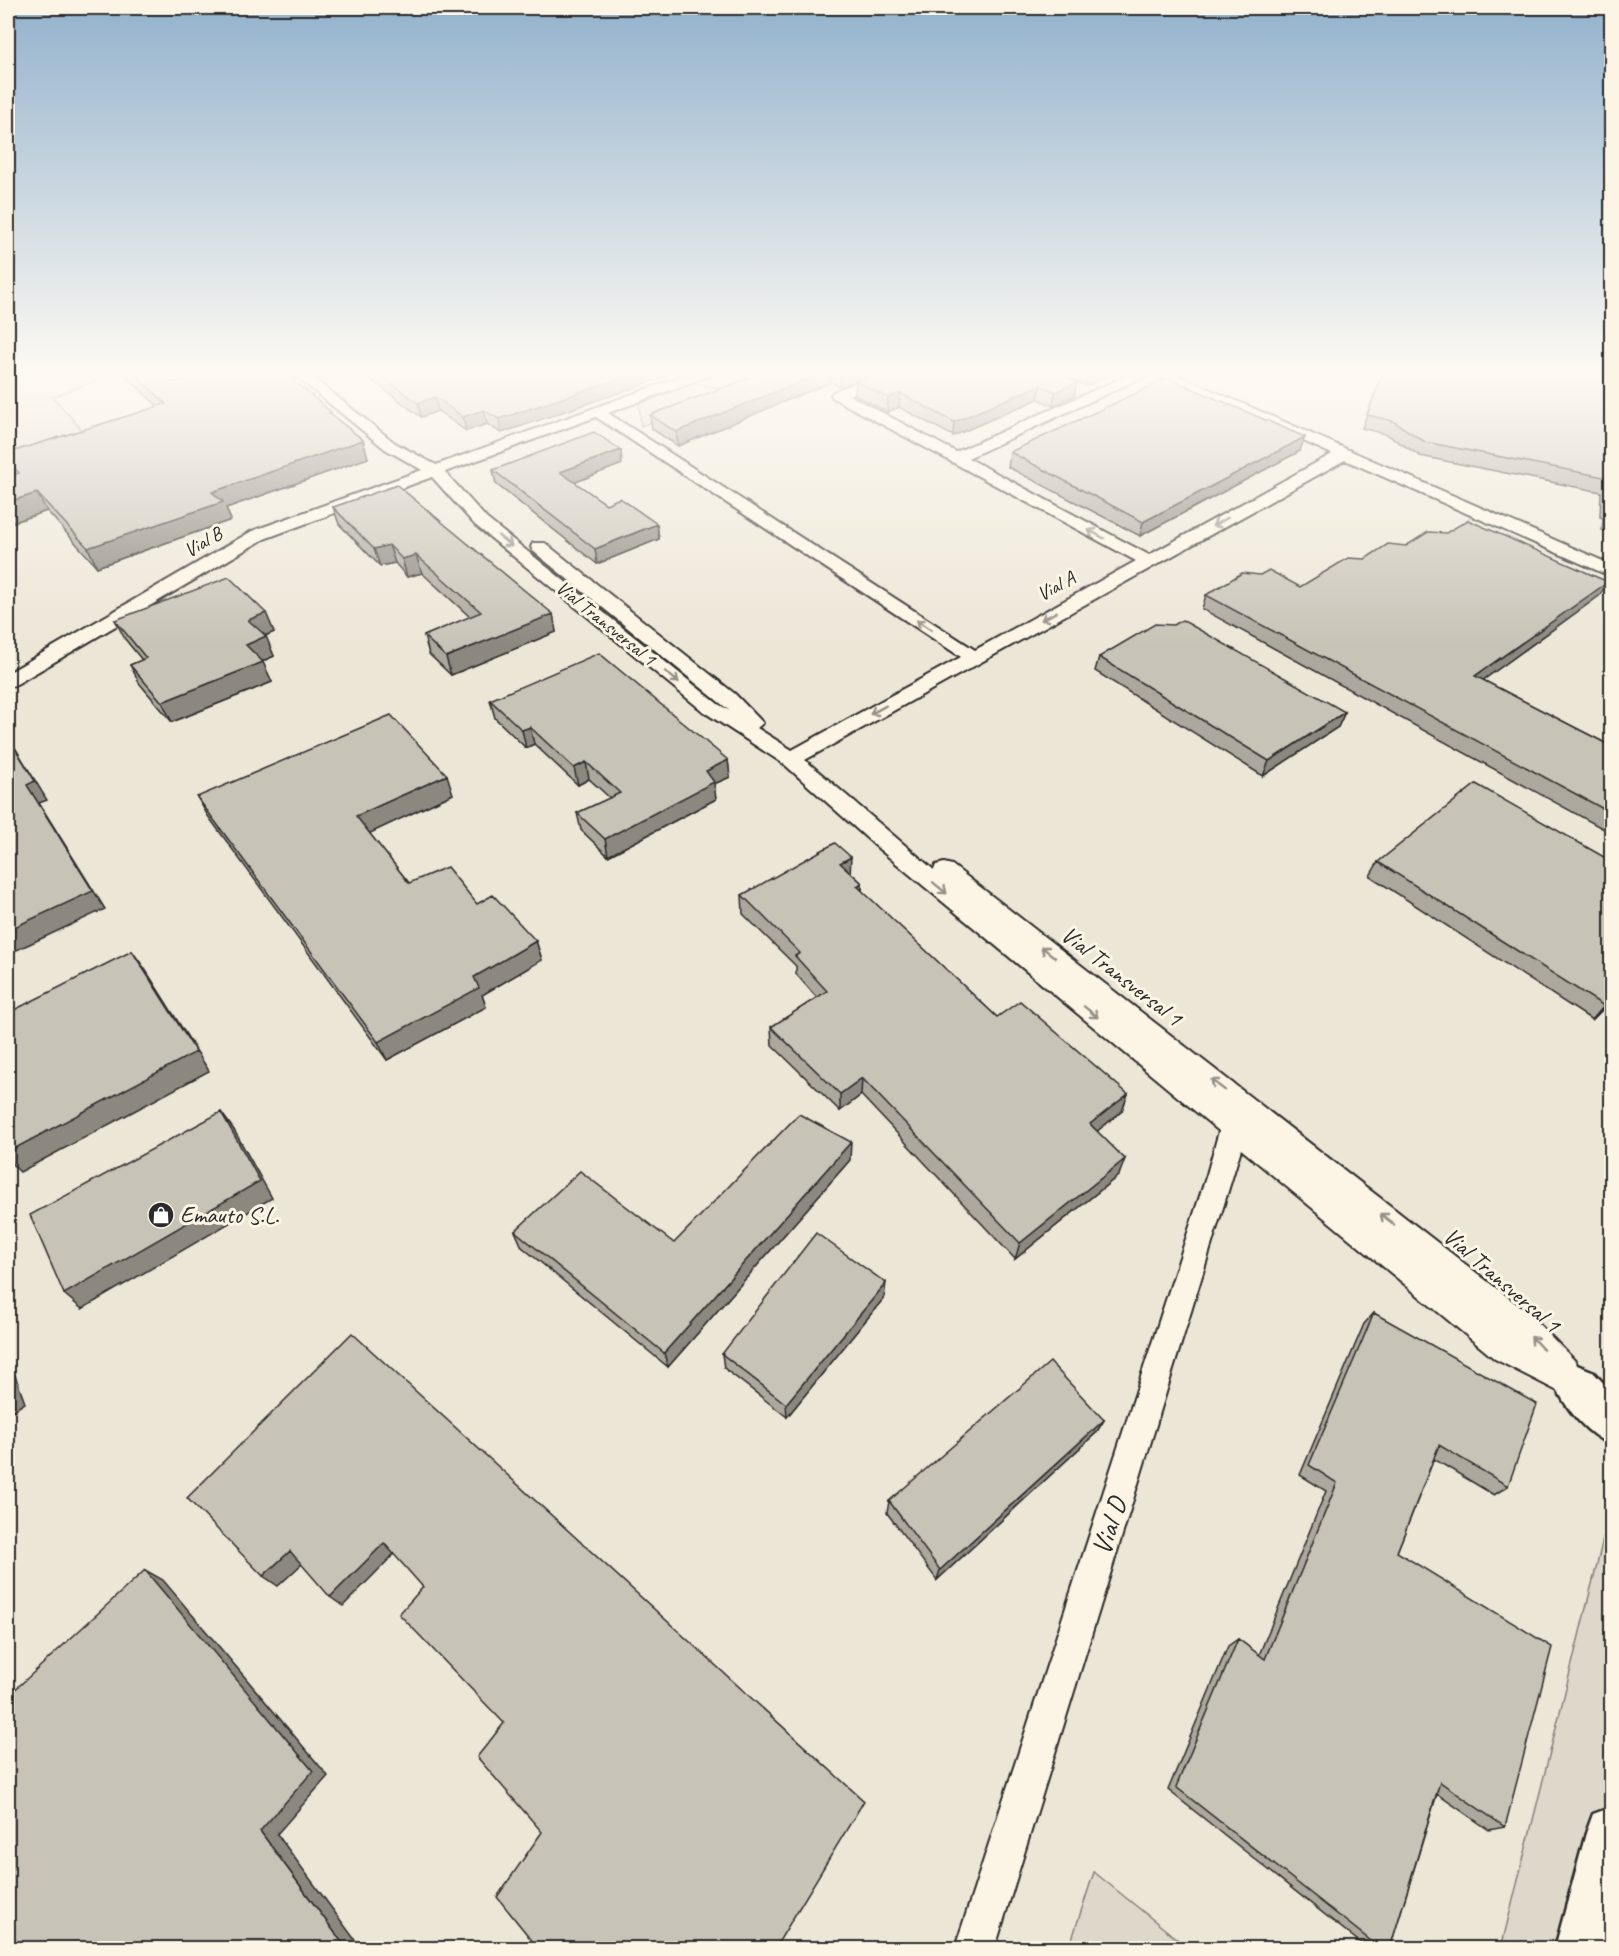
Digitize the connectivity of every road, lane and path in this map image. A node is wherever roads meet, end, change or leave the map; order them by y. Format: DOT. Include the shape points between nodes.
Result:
graph roads {
  1 [pos="422,463"];
  2 [pos="427,463"];
  3 [pos="452,463"];
  4 [pos="676,463"];
  5 [pos="966,463"];
  6 [pos="1327,463"];
  7 [pos="1365,463"];
  8 [pos="434,470"];
  9 [pos="1148,561"];
  10 [pos="1611,572"];
  11 [pos="974,657"];
  12 [pos="8,681"];
  13 [pos="791,759"];
  14 [pos="1237,1116"];
  15 [pos="1594,1391"];
  16 [pos="1611,1424"];
  17 [pos="1611,1833"];
  18 [pos="975,1948"];
  19 [pos="1582,1948"];
  1 -- 8 [label="street, Vial Transversal 1"];
  2 -- 8 [label="street, Vial Transversal 1"];
  3 -- 8 [label="street, Vial B"];
  11 -- 4 [label="street, one-way"];
  9 -- 5 [label="street, one-way"];
  6 -- 9 [label="street, Vial A, one-way"];
  7 -- 10 [label="street"];
  8 -- 12 [label="street, Vial B" via="258,535"];
  8 -- 13 [label="street, Vial Transversal 1" via="481,522 701,701"];
  9 -- 11 [label="street, Vial A, one-way"];
  11 -- 13 [label="street, Vial A, one-way"];
  13 -- 14 [label="street, Vial Transversal 1" via="887,844"];
  14 -- 15 [label="street, Vial Transversal 1" via="1506,1349"];
  14 -- 18 [label="street, Vial D"];
  15 -- 16 [label="highway"];
  17 -- 19 [label="highway"];
}
